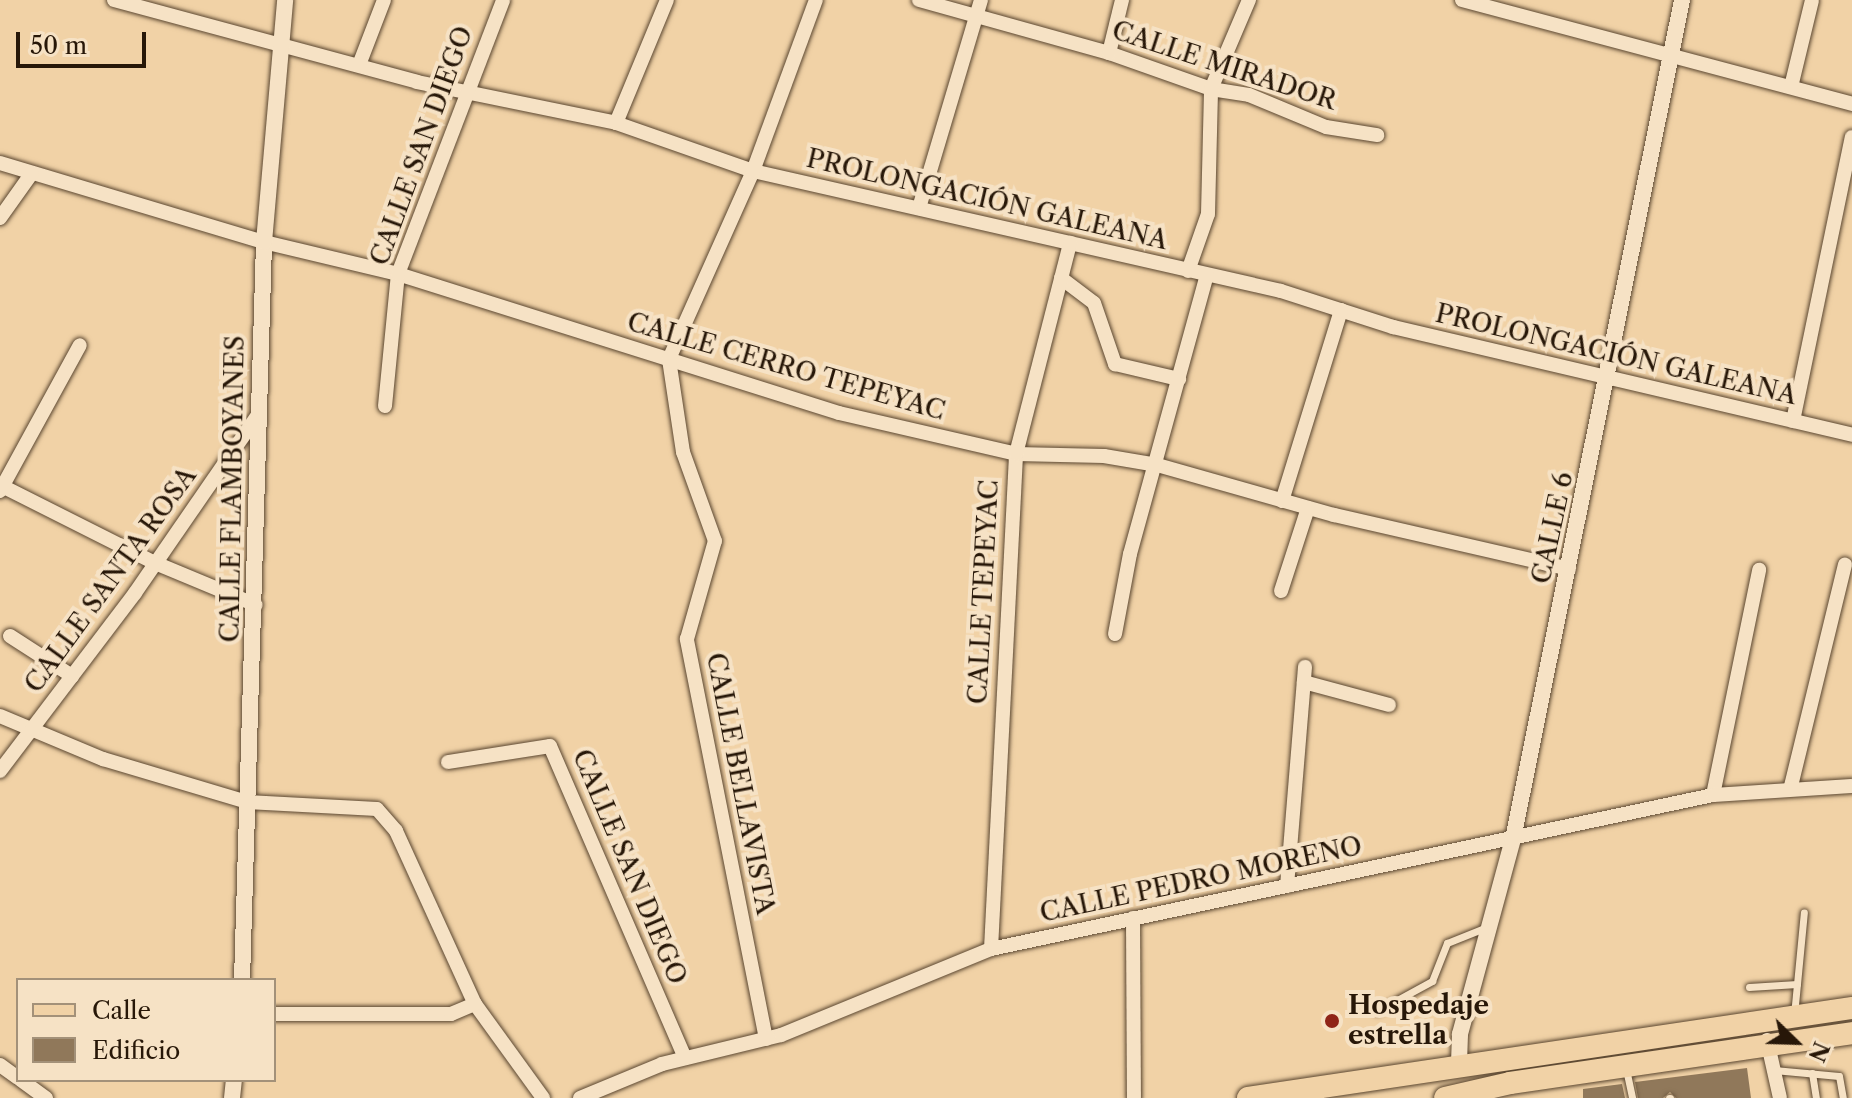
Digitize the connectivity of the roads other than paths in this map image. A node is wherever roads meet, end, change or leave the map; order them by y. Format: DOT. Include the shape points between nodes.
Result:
graph roads {
  1 [pos="114,0"];
  2 [pos="285,0"];
  3 [pos="384,0"];
  4 [pos="503,0"];
  5 [pos="667,0"];
  6 [pos="816,0"];
  7 [pos="919,0"];
  8 [pos="981,0"];
  9 [pos="1122,0"];
  10 [pos="1249,0"];
  11 [pos="1462,0"];
  12 [pos="1682,0"];
  13 [pos="1812,0"];
  14 [pos="977,16"];
  15 [pos="280,42"];
  16 [pos="1668,52"];
  17 [pos="1109,53"];
  18 [pos="359,65"];
  19 [pos="1791,87"];
  20 [pos="465,89"];
  21 [pos="1211,89"];
  22 [pos="1852,104"];
  23 [pos="616,123"];
  24 [pos="1377,135"];
  25 [pos="1852,137"];
  26 [pos="0,163"];
  27 [pos="753,171"];
  28 [pos="32,173"];
  29 [pos="919,208"];
  30 [pos="0,218"];
  31 [pos="264,242"];
  32 [pos="1070,243"];
  33 [pos="1188,271"];
  34 [pos="398,274"];
  35 [pos="1207,275"];
  36 [pos="1061,278"];
  37 [pos="1341,310"];
  38 [pos="80,345"];
  39 [pos="669,359"];
  40 [pos="1179,379"];
  41 [pos="1608,380"];
  42 [pos="385,406"];
  43 [pos="258,415"];
  44 [pos="1793,421"];
  45 [pos="1852,435"];
  46 [pos="1016,454"];
  47 [pos="1157,465"];
  48 [pos="1,488"];
  49 [pos="1282,501"];
  50 [pos="1308,508"];
  51 [pos="155,563"];
  52 [pos="1845,565"];
  53 [pos="1569,569"];
  54 [pos="1759,570"];
  55 [pos="1281,591"];
  56 [pos="256,605"];
  57 [pos="1115,634"];
  58 [pos="10,636"];
  59 [pos="72,676"];
  60 [pos="1389,705"];
  61 [pos="0,716"];
  62 [pos="30,731"];
  63 [pos="448,762"];
  64 [pos="0,771"];
  65 [pos="1791,786"];
  66 [pos="1852,786"];
  67 [pos="1713,795"];
  68 [pos="247,802"];
  69 [pos="1513,839"];
  70 [pos="1287,886"];
  71 [pos="1804,912"];
  72 [pos="1133,918"];
  73 [pos="1489,926"];
  74 [pos="991,949"];
  75 [pos="242,978"];
  76 [pos="1797,984"];
  77 [pos="1749,987"];
  78 [pos="475,1004"];
  79 [pos="1852,1008"];
  80 [pos="1377,1011"];
  81 [pos="276,1014"];
  82 [pos="1794,1017"];
  83 [pos="1762,1022"];
  84 [pos="1852,1033"];
  85 [pos="766,1039"];
  86 [pos="1768,1045"];
  87 [pos="685,1058"];
  88 [pos="1459,1063"];
  89 [pos="1626,1066"];
  90 [pos="1774,1070"];
  91 [pos="1812,1073"];
  92 [pos="1393,1076"];
  93 [pos="23,1082"];
  94 [pos="1488,1092"];
  95 [pos="46,1098"];
  96 [pos="543,1098"];
  97 [pos="580,1098"];
  98 [pos="1134,1098"];
  99 [pos="1248,1098"];
  100 [pos="1445,1098"];
  101 [pos="1632,1098"];
  102 [pos="1780,1098"];
  103 [pos="1816,1098"];
  104 [pos="1843,1098"];
  1 -- 15 [label="street, PROLONGACIÓN GALEANA"];
  2 -- 15 [label="street, CALLE FLAMBOYANES"];
  3 -- 18 [label="street"];
  4 -- 20 [label="street, CALLE SAN DIEGO"];
  5 -- 23 [label="street"];
  6 -- 27 [label="street"];
  7 -- 14 [label="street, CALLE MIRADOR"];
  8 -- 14 [label="street"];
  9 -- 17 [label="street"];
  10 -- 21 [label="street"];
  11 -- 16 [label="street"];
  12 -- 16 [label="street, CALLE 6"];
  13 -- 19 [label="street"];
  14 -- 17 [label="street, CALLE MIRADOR"];
  14 -- 29 [label="street"];
  15 -- 18 [label="street, PROLONGACIÓN GALEANA"];
  15 -- 31 [label="street, CALLE FLAMBOYANES"];
  16 -- 19 [label="street"];
  16 -- 41 [label="street, CALLE 6"];
  17 -- 21 [label="street, CALLE MIRADOR"];
  18 -- 20 [label="street, PROLONGACIÓN GALEANA"];
  19 -- 22 [label="street"];
  20 -- 23 [label="street, PROLONGACIÓN GALEANA"];
  20 -- 34 [label="street, CALLE SAN DIEGO"];
  21 -- 24 [label="street, CALLE MIRADOR" via="1249,95 1326,127"];
  21 -- 33 [label="street" via="1208,214"];
  23 -- 27 [label="street, PROLONGACIÓN GALEANA"];
  25 -- 44 [label="street"];
  26 -- 28 [label="street, CALLE CERRO TEPEYAC"];
  27 -- 29 [label="street, PROLONGACIÓN GALEANA"];
  27 -- 39 [label="street"];
  28 -- 30 [label="street"];
  28 -- 31 [label="street, CALLE CERRO TEPEYAC"];
  29 -- 32 [label="street, PROLONGACIÓN GALEANA"];
  31 -- 34 [label="street, CALLE CERRO TEPEYAC"];
  31 -- 43 [label="street, CALLE FLAMBOYANES"];
  32 -- 33 [label="street, PROLONGACIÓN GALEANA"];
  32 -- 36 [label="street, CALLE TEPEYAC"];
  33 -- 35 [label="street, PROLONGACIÓN GALEANA"];
  34 -- 39 [label="street, CALLE CERRO TEPEYAC"];
  34 -- 42 [label="street, CALLE SAN DIEGO"];
  35 -- 37 [label="street, PROLONGACIÓN GALEANA"];
  35 -- 40 [label="street"];
  36 -- 40 [label="street" via="1094,303 1115,364"];
  36 -- 46 [label="street, CALLE TEPEYAC"];
  37 -- 41 [label="street, PROLONGACIÓN GALEANA"];
  37 -- 49 [label="street"];
  38 -- 48 [label="street"];
  39 -- 46 [label="street, CALLE CERRO TEPEYAC" via="839,413"];
  39 -- 85 [label="street, CALLE BELLAVISTA" via="683,452 715,541 687,639"];
  40 -- 47 [label="street"];
  41 -- 44 [label="street, PROLONGACIÓN GALEANA"];
  41 -- 53 [label="street, CALLE 6"];
  43 -- 51 [label="street, CALLE SANTA ROSA"];
  43 -- 56 [label="street, CALLE FLAMBOYANES"];
  44 -- 45 [label="street, PROLONGACIÓN GALEANA"];
  46 -- 47 [label="street, CALLE CERRO TEPEYAC" via="1104,456"];
  46 -- 74 [label="street, CALLE TEPEYAC"];
  47 -- 49 [label="street, CALLE CERRO TEPEYAC"];
  47 -- 57 [label="street" via="1130,554"];
  48 -- 51 [label="street"];
  49 -- 50 [label="street, CALLE CERRO TEPEYAC"];
  50 -- 53 [label="street, CALLE CERRO TEPEYAC"];
  50 -- 55 [label="street"];
  51 -- 56 [label="street"];
  51 -- 59 [label="street, CALLE SANTA ROSA"];
  52 -- 65 [label="street"];
  53 -- 69 [label="street, CALLE 6"];
  54 -- 67 [label="street"];
  56 -- 68 [label="street, CALLE FLAMBOYANES"];
  58 -- 59 [label="street"];
  59 -- 62 [label="street, CALLE SANTA ROSA"];
  60 -- 70 [label="street" via="1304,674"];
  61 -- 62 [label="street"];
  62 -- 64 [label="street, CALLE SANTA ROSA"];
  62 -- 68 [label="street"];
  63 -- 87 [label="street, CALLE SAN DIEGO" via="550,746"];
  65 -- 66 [label="street, CALLE PEDRO MORENO"];
  65 -- 67 [label="street, CALLE PEDRO MORENO"];
  67 -- 69 [label="street, CALLE PEDRO MORENO"];
  68 -- 75 [label="street, CALLE FLAMBOYANES"];
  68 -- 78 [label="street" via="377,809 396,831"];
  69 -- 70 [label="street, CALLE PEDRO MORENO"];
  69 -- 73 [label="street, CALLE 6"];
  70 -- 72 [label="street, CALLE PEDRO MORENO"];
  71 -- 76 [label="lane"];
  72 -- 74 [label="street, CALLE PEDRO MORENO"];
  72 -- 98 [label="street"];
  73 -- 80 [label="lane" via="1447,943 1432,981"];
  73 -- 88 [label="street, CALLE 6" via="1460,1034"];
  74 -- 85 [label="street, CALLE PEDRO MORENO"];
  76 -- 77 [label="lane"];
  76 -- 82 [label="lane"];
  78 -- 81 [label="street" via="451,1014"];
  78 -- 96 [label="street"];
  79 -- 82 [label="main road"];
  82 -- 83 [label="main road"];
  83 -- 86 [label="street"];
  83 -- 88 [label="main road"];
  84 -- 86 [label="main road"];
  85 -- 87 [label="street, CALLE PEDRO MORENO"];
  86 -- 89 [label="main road"];
  86 -- 90 [label="street"];
  87 -- 97 [label="street, CALLE PEDRO MORENO"];
  88 -- 92 [label="main road"];
  88 -- 94 [label="main road" via="1466,1076"];
  88 -- 100 [label="main road"];
  89 -- 94 [label="main road"];
  89 -- 101 [label="lane"];
  90 -- 91 [label="lane"];
  90 -- 102 [label="street"];
  91 -- 103 [label="lane"];
  91 -- 104 [label="lane" via="1839,1076"];
  92 -- 99 [label="main road"];
  92 -- 100 [label="main road" via="1420,1081"];
  93 -- 95 [label="street"];
  94 -- 100 [label="main road"];
}
